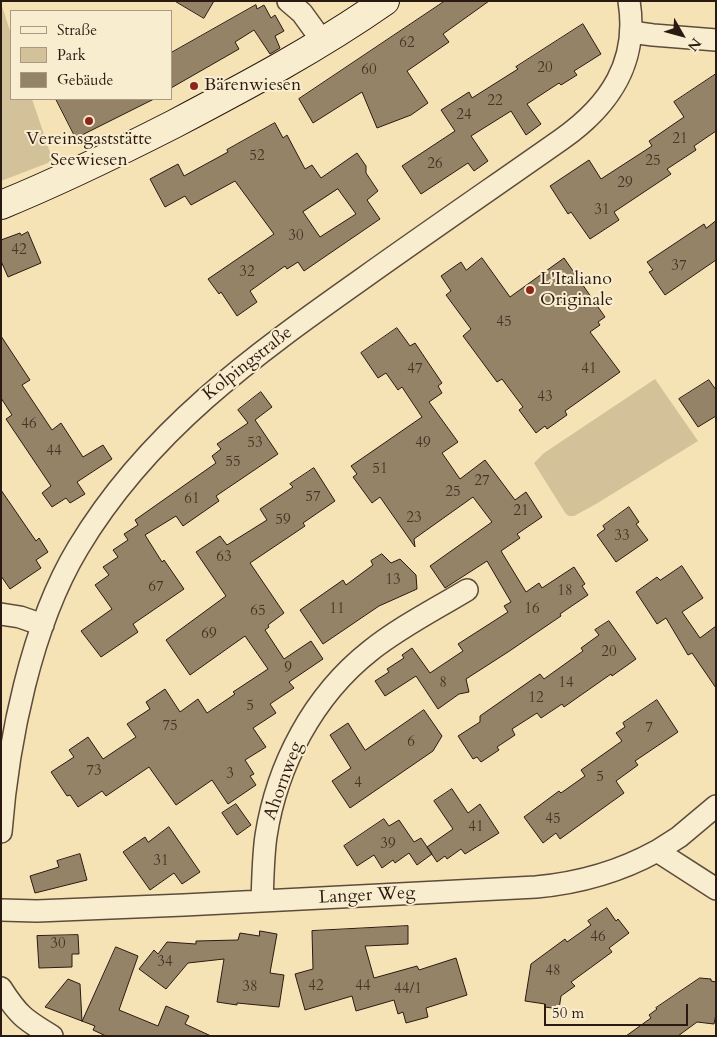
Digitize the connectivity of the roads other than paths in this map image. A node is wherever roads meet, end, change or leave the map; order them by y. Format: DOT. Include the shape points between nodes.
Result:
graph roads {
  1 [pos="288,1"];
  2 [pos="385,1"];
  3 [pos="629,1"];
  4 [pos="631,32"];
  5 [pos="716,40"];
  6 [pos="323,42"];
  7 [pos="1,204"];
  8 [pos="467,590"];
  9 [pos="1,614"];
  10 [pos="43,625"];
  11 [pos="716,806"];
  12 [pos="1,832"];
  13 [pos="657,851"];
  14 [pos="716,890"];
  15 [pos="262,900"];
  16 [pos="1,910"];
  17 [pos="1,988"];
  18 [pos="52,1036"];
  1 -- 6 [label="street" via="302,13"];
  2 -- 6 [label="street"];
  3 -- 4 [label="street, Kolpingstraße"];
  4 -- 5 [label="street"];
  4 -- 10 [label="street, Kolpingstraße" via="627,56 618,78 605,100 582,124 254,356 174,426 93,524 64,574"];
  6 -- 7 [label="street" via="256,81 76,173"];
  8 -- 15 [label="street, Ahornweg" via="369,651 336,684 314,713 290,755 272,806 264,850"];
  9 -- 10 [label="street"];
  10 -- 12 [label="street, Kolpingstraße" via="15,730"];
  11 -- 13 [label="street, Langer Weg"];
  13 -- 14 [label="street"];
  13 -- 15 [label="street, Langer Weg" via="607,874 556,885"];
  15 -- 16 [label="street, Langer Weg"];
  17 -- 18 [label="street" via="24,1018"];
}
